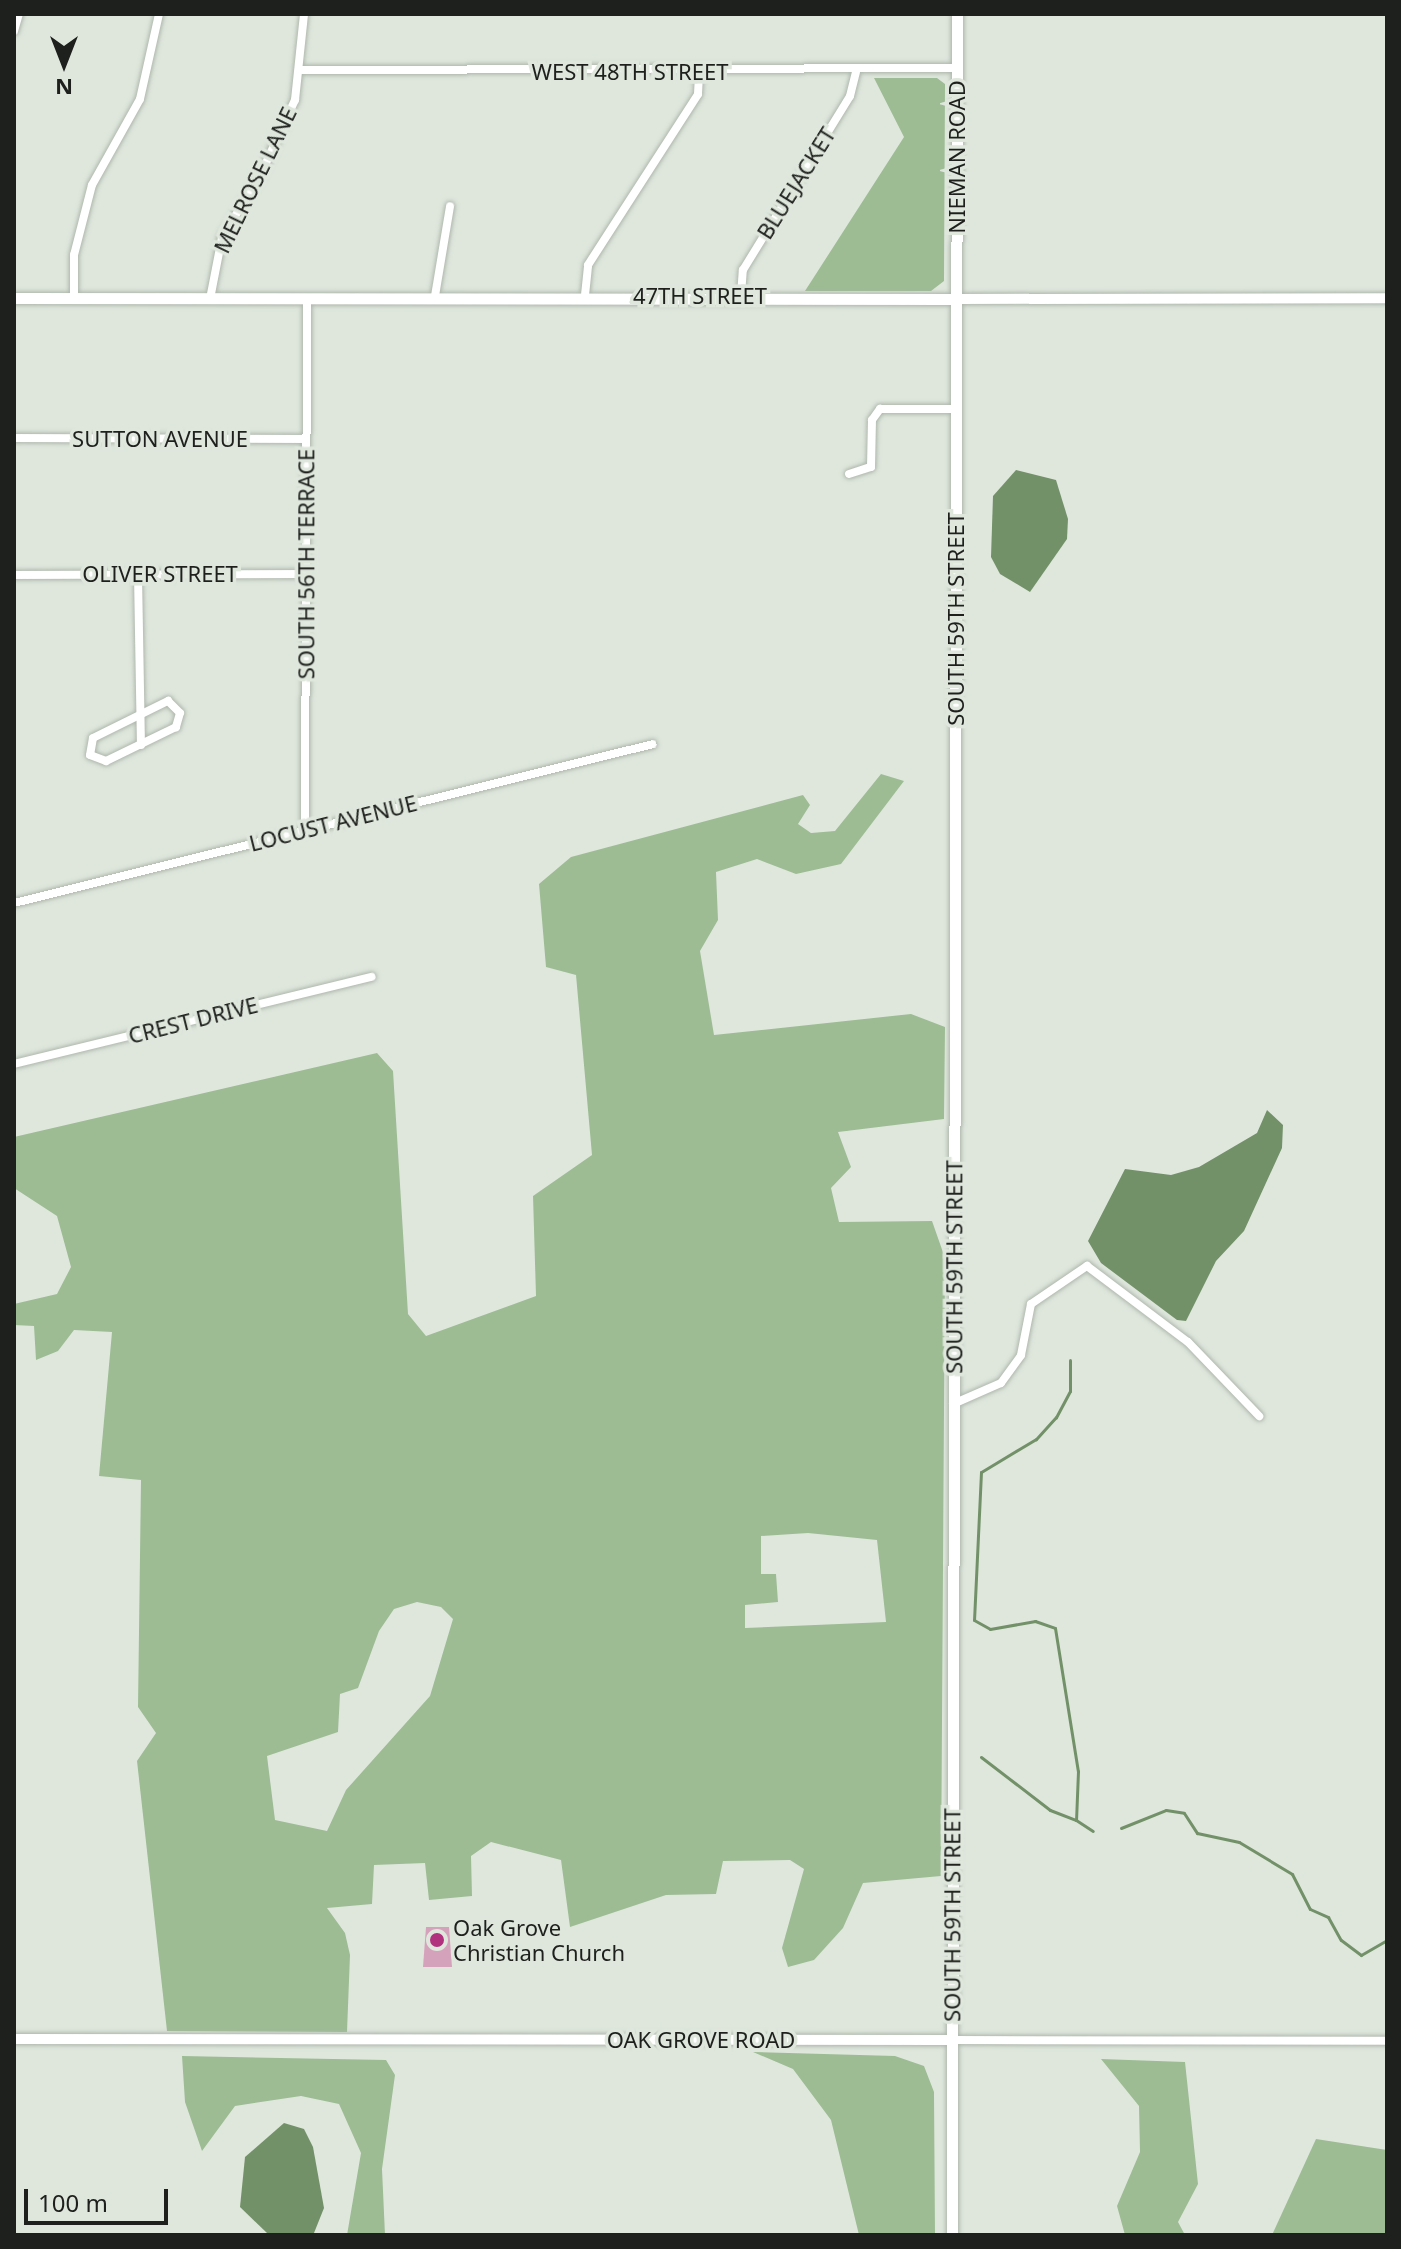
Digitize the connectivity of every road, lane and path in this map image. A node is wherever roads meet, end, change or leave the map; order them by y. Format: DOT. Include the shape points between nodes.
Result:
graph roads {
  1 [pos="19,14"];
  2 [pos="159,14"];
  3 [pos="304,14"];
  4 [pos="957,14"];
  5 [pos="14,31"];
  6 [pos="958,68"];
  7 [pos="302,70"];
  8 [pos="856,72"];
  9 [pos="699,73"];
  10 [pos="450,206"];
  11 [pos="585,295"];
  12 [pos="435,296"];
  13 [pos="741,296"];
  14 [pos="14,298"];
  15 [pos="307,298"];
  16 [pos="1387,298"];
  17 [pos="74,299"];
  18 [pos="210,299"];
  19 [pos="957,299"];
  20 [pos="956,409"];
  21 [pos="14,438"];
  22 [pos="306,439"];
  23 [pos="849,474"];
  24 [pos="306,574"];
  25 [pos="14,575"];
  26 [pos="138,575"];
  27 [pos="140,714"];
  28 [pos="653,744"];
  29 [pos="141,745"];
  30 [pos="305,830"];
  31 [pos="14,903"];
  32 [pos="372,977"];
  33 [pos="14,1064"];
  34 [pos="953,1404"];
  35 [pos="1259,1416"];
  36 [pos="14,2039"];
  37 [pos="952,2040"];
  38 [pos="1387,2041"];
  39 [pos="952,2235"];
  1 -- 5 [label="street"];
  2 -- 17 [label="street" via="140,99 92,185 82,219"];
  3 -- 7 [label="street, MELROSE LANE"];
  4 -- 6 [label="main road, NIEMAN ROAD"];
  6 -- 8 [label="street, WEST 48TH STREET"];
  6 -- 19 [label="main road, NIEMAN ROAD"];
  7 -- 9 [label="street, WEST 48TH STREET"];
  7 -- 18 [label="street, MELROSE LANE" via="281,135 222,237"];
  8 -- 9 [label="street, WEST 48TH STREET"];
  8 -- 13 [label="street, BLUEJACKET" via="850,96 743,270"];
  9 -- 11 [label="street" via="698,94 588,265"];
  10 -- 12 [label="street"];
  11 -- 12 [label="main road, 47TH STREET"];
  11 -- 13 [label="main road, 47TH STREET"];
  12 -- 15 [label="main road, 47TH STREET"];
  13 -- 19 [label="main road, 47TH STREET"];
  14 -- 17 [label="main road, 47TH STREET"];
  15 -- 18 [label="main road, 47TH STREET"];
  15 -- 22 [label="street, SOUTH 56TH TERRACE"];
  16 -- 19 [label="street, 47TH STREET"];
  17 -- 18 [label="main road, 47TH STREET"];
  19 -- 20 [label="main road, SOUTH 59TH STREET"];
  20 -- 23 [label="street" via="880,409 872,420 871,467"];
  20 -- 34 [label="main road, SOUTH 59TH STREET"];
  21 -- 22 [label="street, SUTTON AVENUE"];
  22 -- 24 [label="street, SOUTH 56TH TERRACE"];
  24 -- 26 [label="street, OLIVER STREET"];
  24 -- 30 [label="street, SOUTH 56TH TERRACE"];
  25 -- 26 [label="street, OLIVER STREET"];
  26 -- 27 [label="street"];
  27 -- 29 [label="street"];
  27 -- 29 [label="street" via="168,701 180,713 176,727"];
  27 -- 29 [label="street" via="88,745 96,761"];
  28 -- 30 [label="street, LOCUST AVENUE"];
  30 -- 31 [label="street, LOCUST AVENUE"];
  32 -- 33 [label="street, CREST DRIVE"];
  34 -- 35 [label="street" via="1001,1383 1021,1355 1031,1304 1087,1266 1188,1342"];
  34 -- 37 [label="main road, SOUTH 59TH STREET"];
  36 -- 37 [label="street, OAK GROVE ROAD"];
  37 -- 38 [label="street, OAK GROVE ROAD"];
  37 -- 39 [label="main road, SOUTH 59TH STREET"];
}
